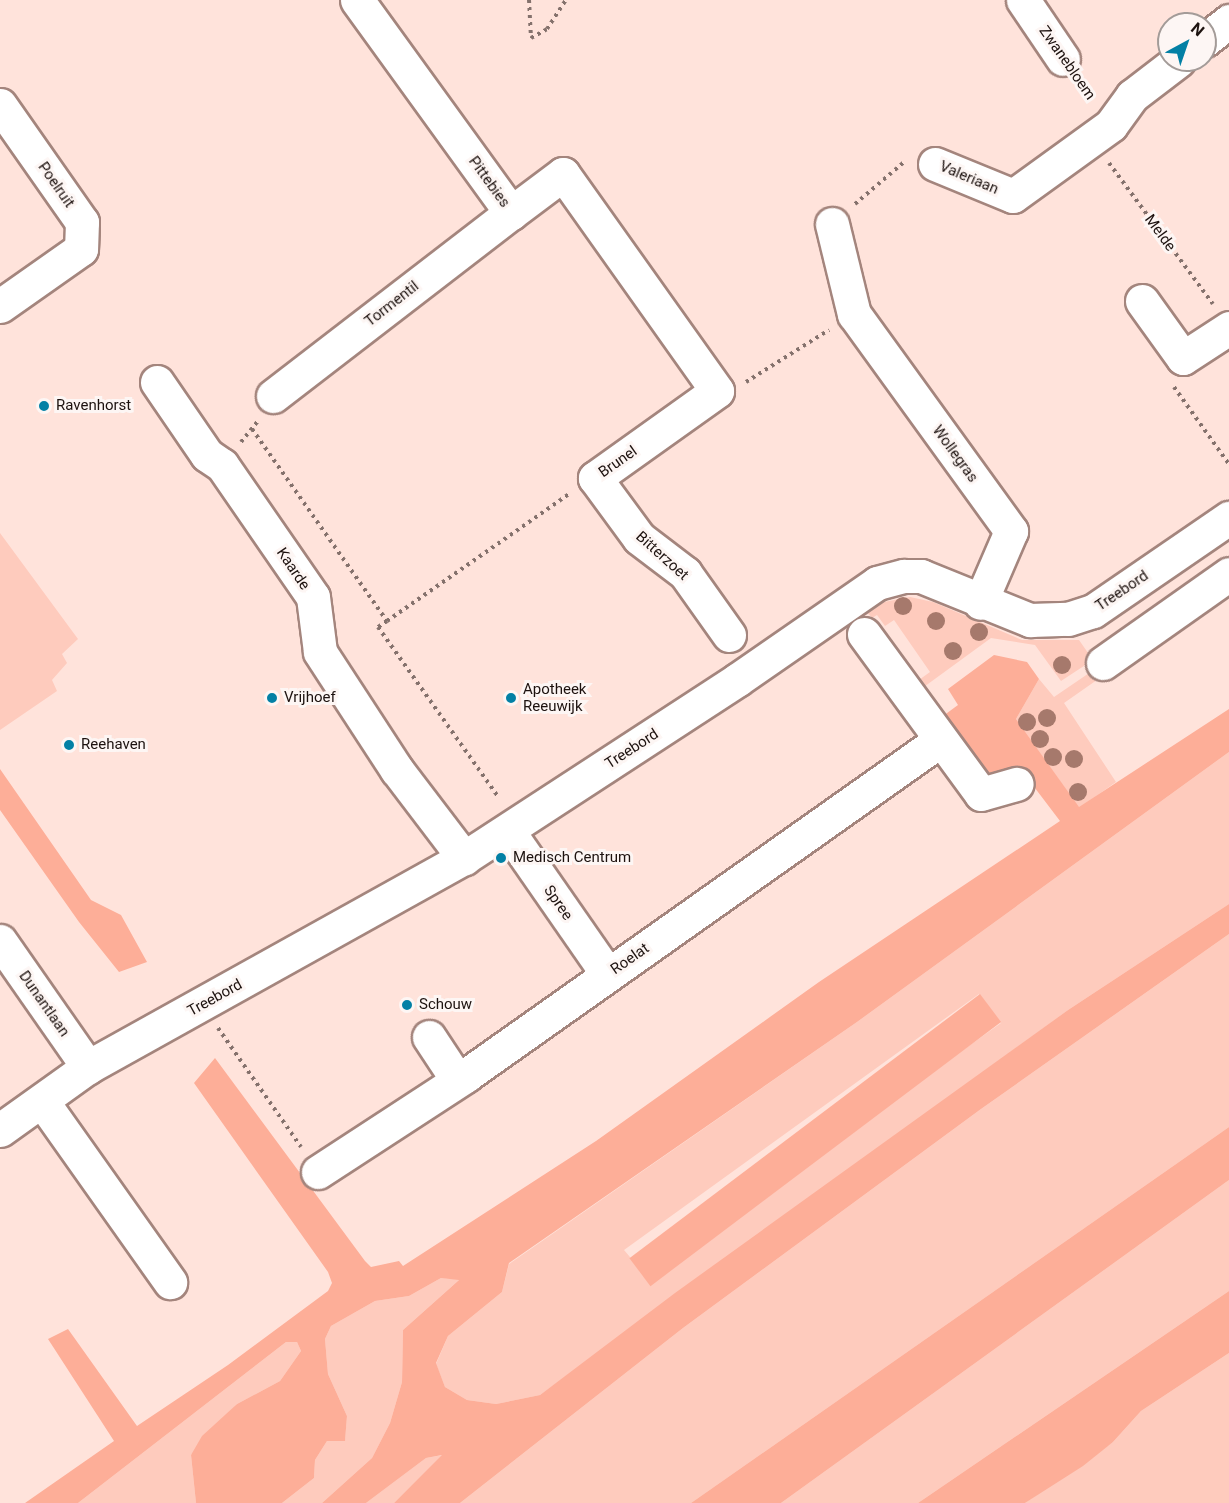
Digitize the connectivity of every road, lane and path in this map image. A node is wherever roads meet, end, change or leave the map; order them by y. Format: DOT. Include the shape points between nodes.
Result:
graph roads {
  1 [pos="357,0"];
  2 [pos="529,0"];
  3 [pos="566,0"];
  4 [pos="1023,0"];
  5 [pos="1229,21"];
  6 [pos="1217,30"];
  7 [pos="1063,59"];
  8 [pos="1163,72"];
  9 [pos="0,105"];
  10 [pos="1101,132"];
  11 [pos="935,164"];
  12 [pos="511,213"];
  13 [pos="832,224"];
  14 [pos="1142,301"];
  15 [pos="0,306"];
  16 [pos="854,314"];
  17 [pos="1222,318"];
  18 [pos="1183,358"];
  19 [pos="157,381"];
  20 [pos="717,391"];
  21 [pos="273,396"];
  22 [pos="252,429"];
  23 [pos="1229,464"];
  24 [pos="595,478"];
  25 [pos="1229,518"];
  26 [pos="1229,574"];
  27 [pos="980,603"];
  28 [pos="387,621"];
  29 [pos="864,634"];
  30 [pos="729,635"];
  31 [pos="1104,663"];
  32 [pos="939,741"];
  33 [pos="1017,784"];
  34 [pos="513,827"];
  35 [pos="464,858"];
  36 [pos="0,941"];
  37 [pos="608,975"];
  38 [pos="202,1005"];
  39 [pos="429,1037"];
  40 [pos="88,1067"];
  41 [pos="456,1078"];
  42 [pos="42,1101"];
  43 [pos="0,1130"];
  44 [pos="318,1172"];
  45 [pos="170,1282"];
  1 -- 12 [label="street, Pittebies"];
  2 -- 3 [label="path" via="531,38 547,29"];
  4 -- 7 [label="street, Zwanebloem"];
  5 -- 6 [label="street"];
  7 -- 10 [label="path, Zwanebloem"];
  8 -- 10 [label="street, Valeriaan" via="1132,96"];
  9 -- 15 [label="street, Poelruit" via="82,222 81,249"];
  10 -- 11 [label="street, Valeriaan" via="1013,196"];
  10 -- 17 [label="path, Melde"];
  11 -- 13 [label="path, Valeriaan" via="917,151"];
  12 -- 20 [label="street, Pittebies" via="563,174"];
  12 -- 21 [label="street, Tormentil"];
  13 -- 16 [label="street"];
  14 -- 18 [label="street"];
  16 -- 20 [label="path" via="744,384"];
  16 -- 27 [label="street, Wollegras" via="1011,531"];
  17 -- 18 [label="street"];
  18 -- 23 [label="path" via="1170,381"];
  19 -- 35 [label="street, Kaarde" via="207,455 222,465 313,597 320,652 397,770"];
  20 -- 24 [label="street, Brunel"];
  22 -- 28 [label="path"];
  24 -- 28 [label="path, Brunel"];
  24 -- 30 [label="street, Bitterzoet" via="639,538 685,573"];
  25 -- 27 [label="street, Treebord" via="1093,611 1068,619 1030,620"];
  26 -- 31 [label="street"];
  27 -- 34 [label="street, Treebord" via="921,576 903,576 877,584"];
  28 -- 34 [label="path" via="378,627"];
  29 -- 32 [label="street"];
  32 -- 33 [label="street" via="981,794"];
  32 -- 37 [label="street, Roelat"];
  34 -- 35 [label="street, Treebord"];
  34 -- 37 [label="street, Spree"];
  35 -- 38 [label="street, Treebord"];
  36 -- 40 [label="street, Dunantlaan"];
  37 -- 41 [label="street, Roelat" via="465,1076"];
  38 -- 40 [label="street, Treebord"];
  38 -- 44 [label="path"];
  39 -- 41 [label="street"];
  40 -- 42 [label="street, Treebord"];
  41 -- 44 [label="street, Roelat"];
  42 -- 43 [label="street, Treebord"];
  42 -- 45 [label="street"];
}
